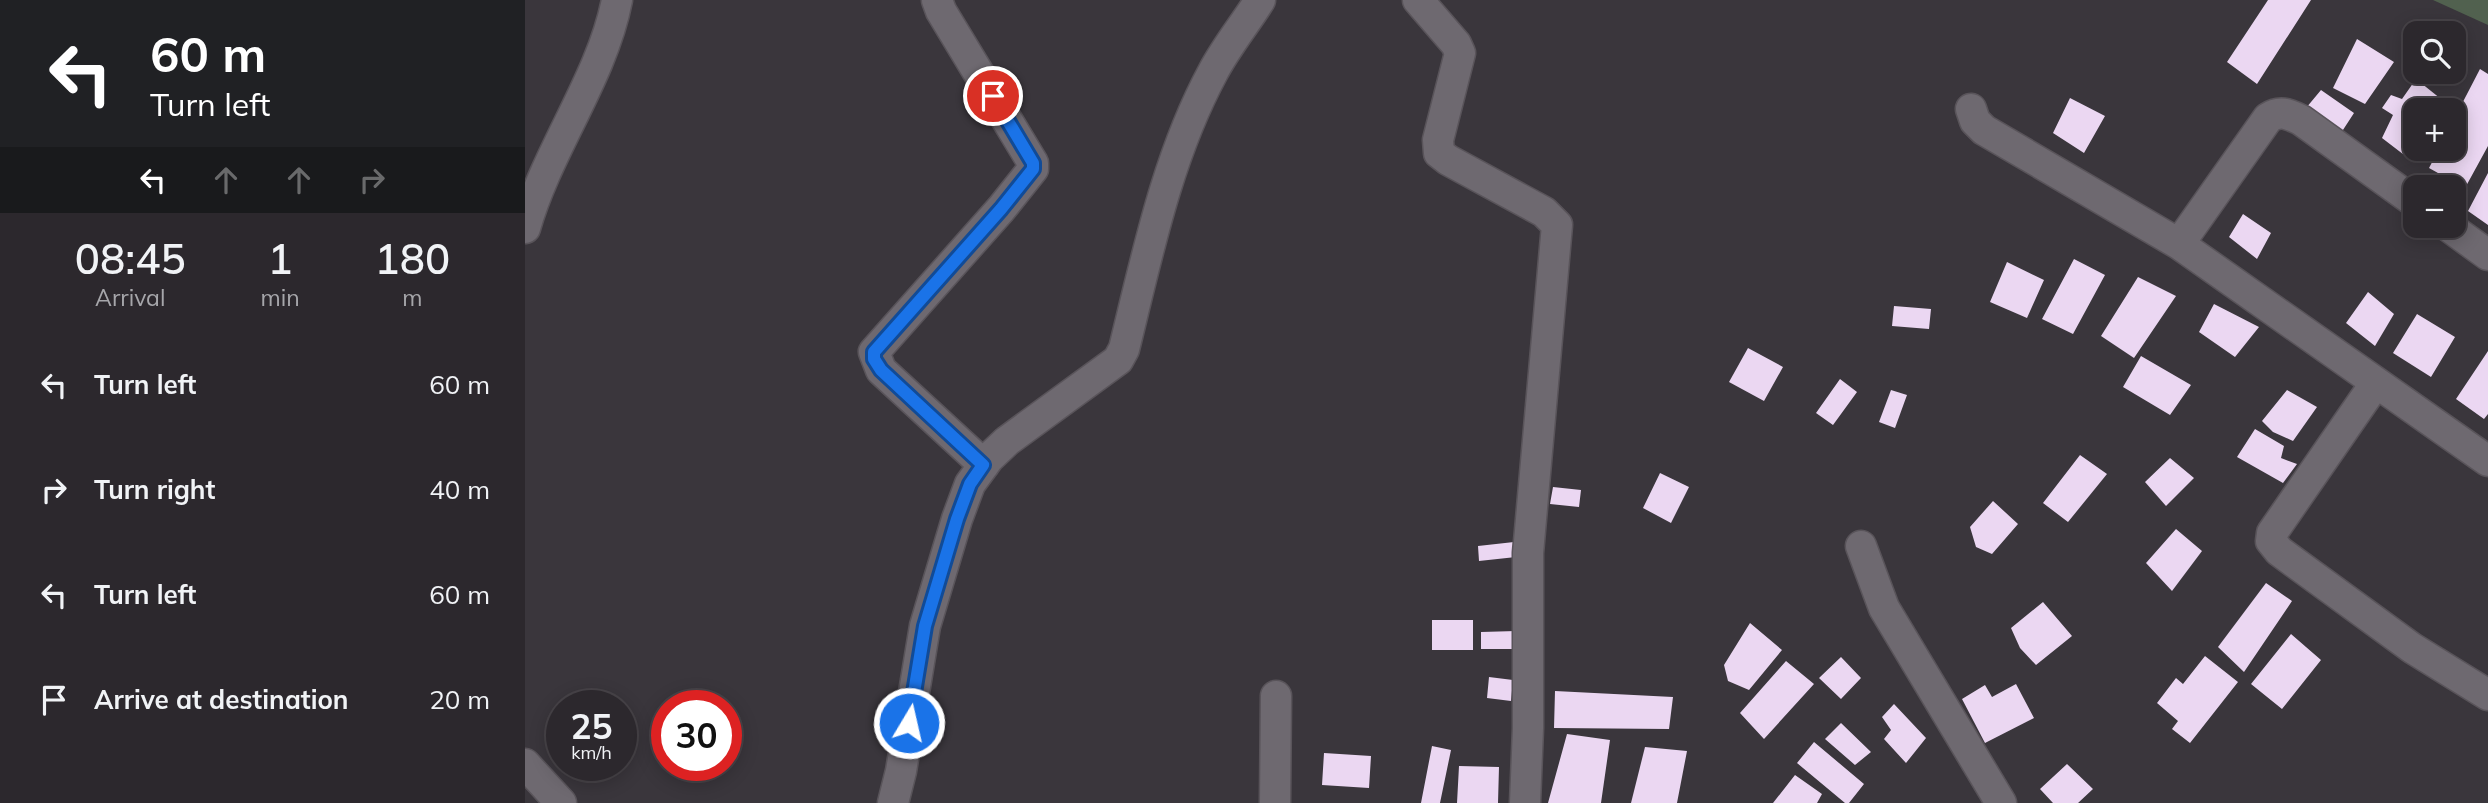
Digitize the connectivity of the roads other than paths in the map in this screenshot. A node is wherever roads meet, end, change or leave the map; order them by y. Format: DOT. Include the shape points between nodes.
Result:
graph roads {
  1 [pos="617,0"];
  2 [pos="937,0"];
  3 [pos="1260,0"];
  4 [pos="1418,0"];
  5 [pos="1971,109"];
  6 [pos="2403,193"];
  7 [pos="525,228"];
  8 [pos="2465,238"];
  9 [pos="2179,244"];
  10 [pos="2488,255"];
  11 [pos="2375,384"];
  12 [pos="2488,461"];
  13 [pos="983,465"];
  14 [pos="1861,546"];
  15 [pos="2488,695"];
  16 [pos="1276,696"];
  17 [pos="525,764"];
  18 [pos="562,803"];
  19 [pos="893,803"];
  20 [pos="1275,803"];
  21 [pos="1525,803"];
  22 [pos="2001,803"];
  1 -- 7 [label="street" via="609,35"];
  2 -- 13 [label="street" via="1033,169 874,352 874,359"];
  3 -- 13 [label="street" via="1200,98 1160,203 1118,360 1026,426"];
  4 -- 21 [label="street" via="1460,52 1438,140 1439,153 1544,212 1557,225 1528,553"];
  5 -- 9 [label="street" via="1984,130"];
  6 -- 9 [label="street" via="2301,120 2276,113 2267,118"];
  8 -- 10 [label="street"];
  9 -- 11 [label="street"];
  11 -- 12 [label="street"];
  11 -- 15 [label="street" via="2271,533 2271,541 2412,648"];
  13 -- 19 [label="street" via="957,519 925,626"];
  14 -- 22 [label="street" via="1884,608"];
  16 -- 20 [label="street"];
  17 -- 18 [label="street"];
}
